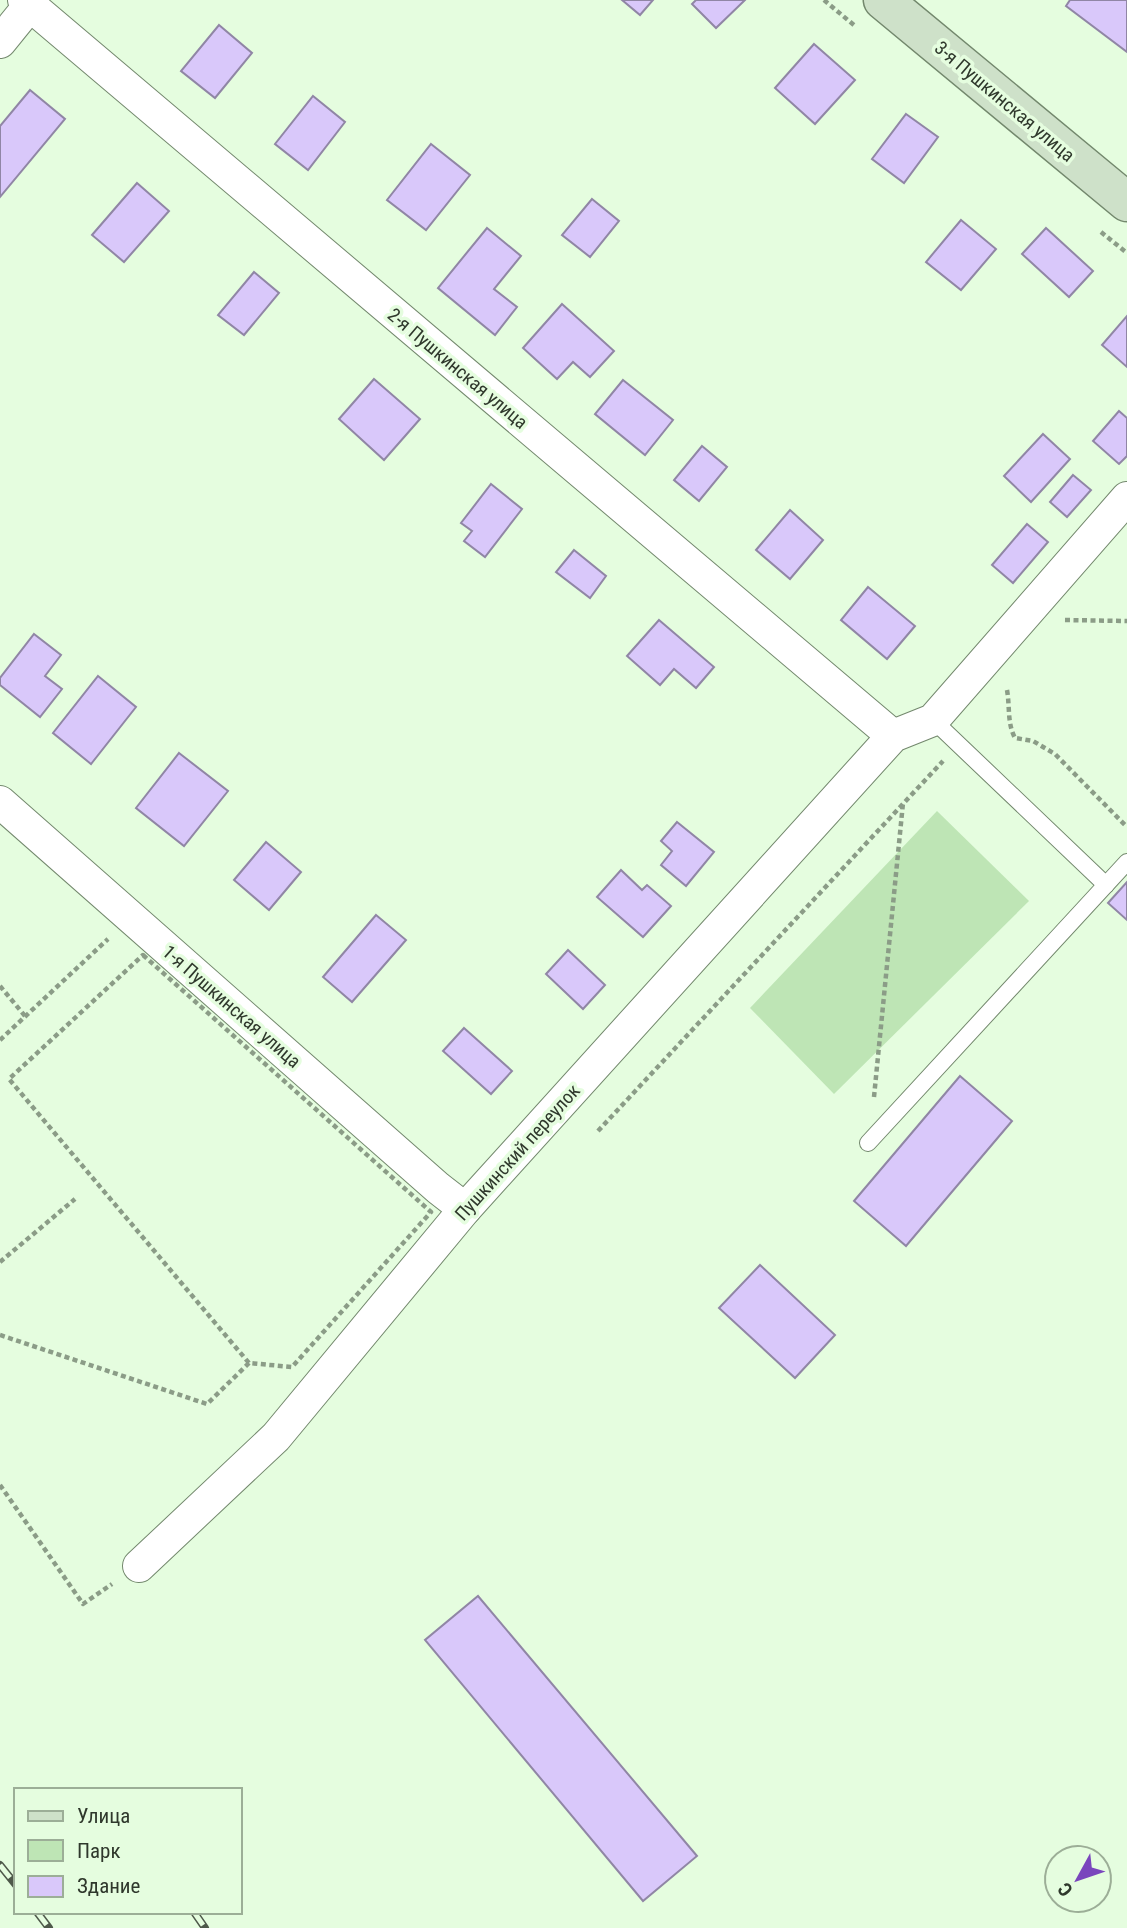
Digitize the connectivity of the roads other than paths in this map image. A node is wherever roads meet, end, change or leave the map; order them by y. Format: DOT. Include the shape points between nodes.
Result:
graph roads {
  1 [pos="883,0"];
  2 [pos="27,3"];
  3 [pos="0,41"];
  4 [pos="1127,202"];
  5 [pos="1127,498"];
  6 [pos="933,720"];
  7 [pos="892,736"];
  8 [pos="0,802"];
  9 [pos="1127,862"];
  10 [pos="1105,885"];
  11 [pos="868,1143"];
  12 [pos="465,1209"];
  13 [pos="139,1566"];
  1 -- 4 [label="main road, 3-я Пушкинская улица"];
  2 -- 3 [label="street"];
  2 -- 7 [label="street, 2-я Пушкинская улица"];
  5 -- 6 [label="street"];
  6 -- 7 [label="street"];
  6 -- 10 [label="lane"];
  7 -- 12 [label="street, Пушкинский переулок"];
  8 -- 12 [label="street, 1-я Пушкинская улица"];
  9 -- 10 [label="lane"];
  10 -- 11 [label="lane"];
  12 -- 13 [label="street, Пушкинский переулок" via="276,1437"];
}
